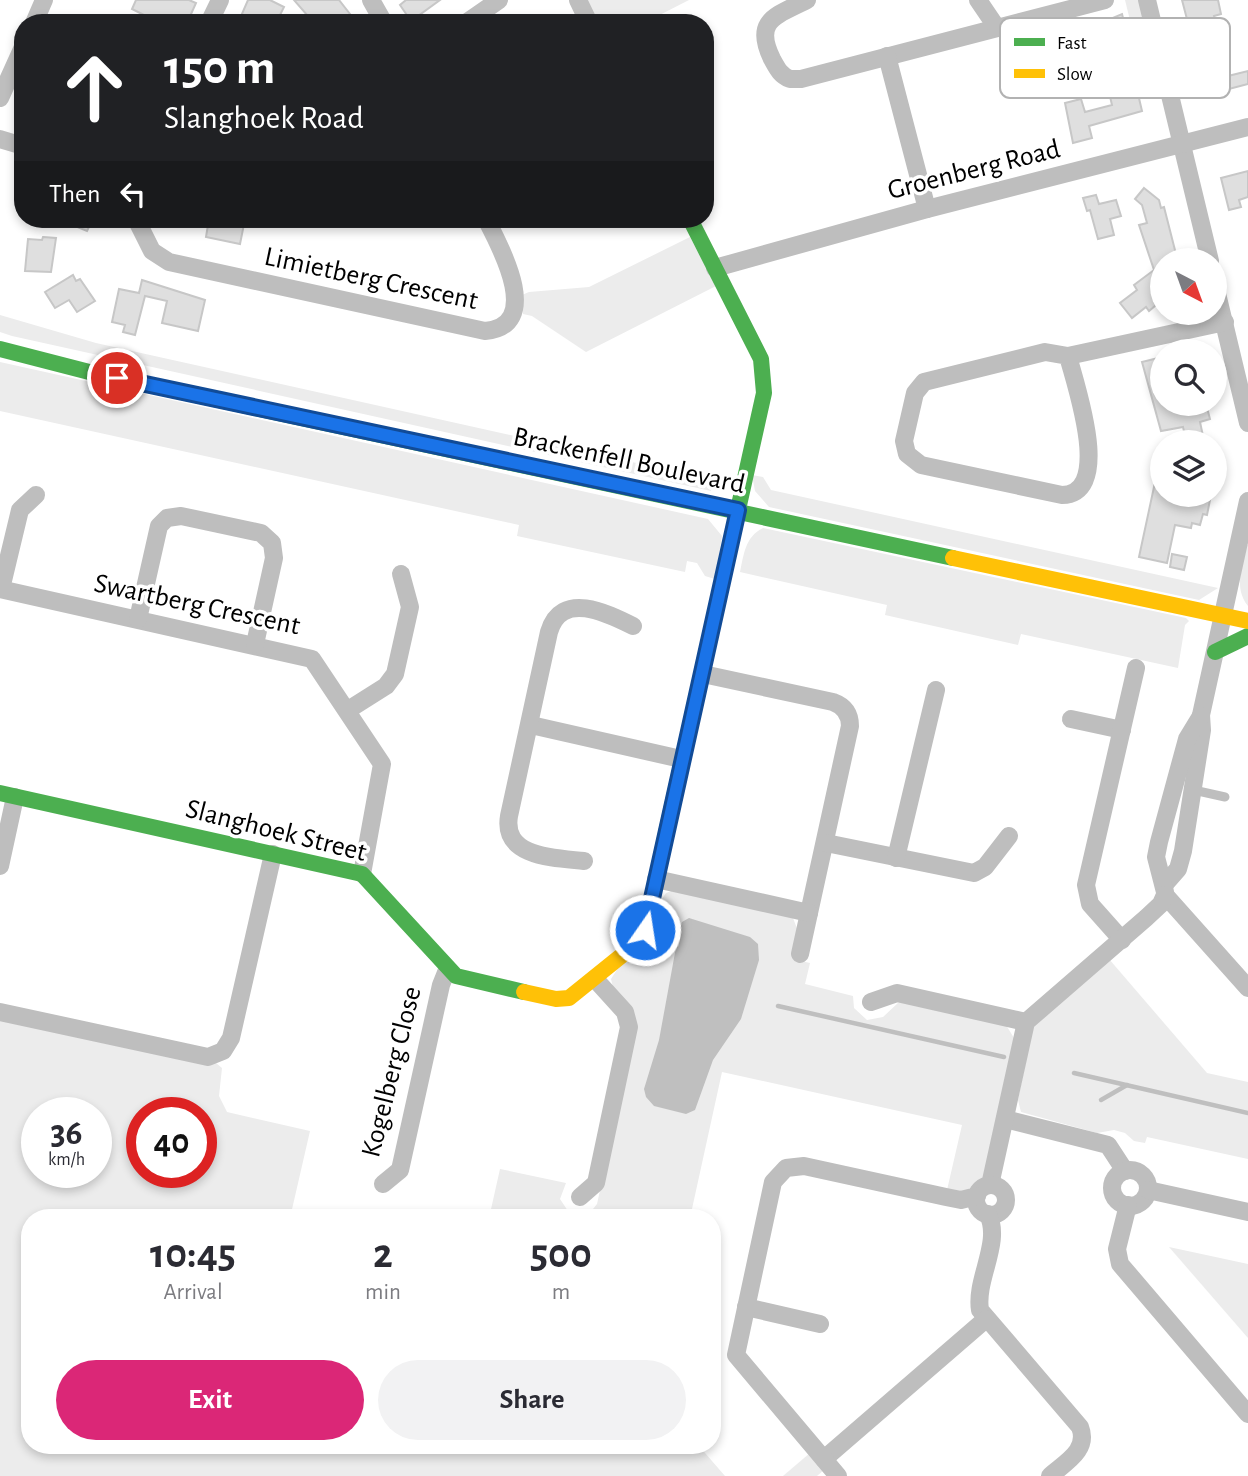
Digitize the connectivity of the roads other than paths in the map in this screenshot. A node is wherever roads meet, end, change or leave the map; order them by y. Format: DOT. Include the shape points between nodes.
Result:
graph roads {
  1 [pos="499,0"];
  2 [pos="807,0"];
  3 [pos="978,0"];
  4 [pos="1105,0"];
  5 [pos="1147,0"];
  6 [pos="479,14"];
  7 [pos="1036,18"];
  8 [pos="1151,18"];
  9 [pos="1000,27"];
  10 [pos="997,28"];
  11 [pos="887,56"];
  12 [pos="14,67"];
  13 [pos="0,98"];
  14 [pos="1171,98"];
  15 [pos="1248,127"];
  16 [pos="1182,144"];
  17 [pos="927,209"];
  18 [pos="140,228"];
  19 [pos="491,228"];
  20 [pos="695,228"];
  21 [pos="1207,248"];
  22 [pos="715,268"];
  23 [pos="1207,326"];
  24 [pos="1226,326"];
  25 [pos="0,349"];
  26 [pos="1068,356"];
  27 [pos="1248,423"];
  28 [pos="36,495"];
  29 [pos="1248,501"];
  30 [pos="738,510"];
  31 [pos="401,574"];
  32 [pos="1,589"];
  33 [pos="1223,617"];
  34 [pos="138,618"];
  35 [pos="1248,621"];
  36 [pos="633,626"];
  37 [pos="1248,636"];
  38 [pos="255,644"];
  39 [pos="1215,652"];
  40 [pos="1136,668"];
  41 [pos="703,674"];
  42 [pos="936,690"];
  43 [pos="348,710"];
  44 [pos="1201,715"];
  45 [pos="1071,719"];
  46 [pos="531,725"];
  47 [pos="1122,730"];
  48 [pos="681,758"];
  49 [pos="1173,786"];
  50 [pos="1192,790"];
  51 [pos="8,795"];
  52 [pos="1225,797"];
  53 [pos="1009,836"];
  54 [pos="826,843"];
  55 [pos="273,854"];
  56 [pos="896,858"];
  57 [pos="584,862"];
  58 [pos="0,866"];
  59 [pos="362,874"];
  60 [pos="656,879"];
  61 [pos="1164,890"];
  62 [pos="809,913"];
  63 [pos="1122,940"];
  64 [pos="800,954"];
  65 [pos="447,970"];
  66 [pos="595,979"];
  67 [pos="1248,988"];
  68 [pos="871,1002"];
  69 [pos="0,1012"];
  70 [pos="1026,1022"];
  71 [pos="1005,1119"];
  72 [pos="1125,1171"];
  73 [pos="383,1184"];
  74 [pos="984,1190"];
  75 [pos="1148,1190"];
  76 [pos="580,1197"];
  77 [pos="1128,1205"];
  78 [pos="1248,1212"];
  79 [pos="988,1214"];
  80 [pos="746,1307"];
  81 [pos="986,1319"];
  82 [pos="820,1324"];
  83 [pos="1248,1414"];
  84 [pos="824,1459"];
  85 [pos="838,1476"];
  86 [pos="1050,1476"];
  1 -- 6 [label="street"];
  2 -- 11 [label="street" via="772,19 764,32 764,43 785,77 801,79"];
  3 -- 10 [label="street"];
  4 -- 7 [label="street"];
  5 -- 8 [label="street"];
  9 -- 10 [label="street"];
  10 -- 11 [label="street"];
  11 -- 17 [label="street"];
  12 -- 13 [label="street"];
  14 -- 16 [label="street"];
  15 -- 16 [label="street, Groenberg Road"];
  16 -- 17 [label="street, Groenberg Road"];
  16 -- 21 [label="street"];
  17 -- 22 [label="street, Groenberg Road"];
  18 -- 19 [label="street, Limietberg Crescent" via="152,251 169,262 485,331 505,324 515,301 506,258"];
  20 -- 22 [label="street, Slanghoek Street"];
  22 -- 30 [label="street, Slanghoek Street" via="764,371 764,393"];
  23 -- 26 [label="street"];
  24 -- 27 [label="street"];
  25 -- 30 [label="street, Brackenfell Boulevard" via="97,374"];
  26 -- 26 [label="street" via="1045,352 924,382 914,398 904,441 907,454 921,464 1062,495 1074,493 1083,483 1091,456"];
  28 -- 32 [label="street" via="20,510"];
  29 -- 33 [label="street"];
  30 -- 33 [label="street, Brackenfell Boulevard"];
  30 -- 41 [label="street, Slanghoek Street"];
  31 -- 43 [label="street" via="410,607 395,674 386,687"];
  32 -- 34 [label="street, Swartberg Crescent"];
  33 -- 35 [label="street, Brackenfell Boulevard"];
  33 -- 39 [label="street"];
  34 -- 38 [label="street, Swartberg Crescent"];
  34 -- 38 [label="street" via="159,526 176,515 208,521 261,533 272,543 274,558"];
  36 -- 46 [label="street" via="579,607 556,617"];
  37 -- 39 [label="street"];
  38 -- 43 [label="street, Swartberg Crescent" via="312,659"];
  39 -- 44 [label="street"];
  40 -- 47 [label="street"];
  41 -- 48 [label="street, Slanghoek Street"];
  41 -- 54 [label="street" via="832,702 846,711 850,726"];
  42 -- 56 [label="street"];
  43 -- 59 [label="street, Swartberg Crescent" via="383,769"];
  44 -- 49 [label="street" via="1186,739"];
  44 -- 50 [label="street"];
  45 -- 47 [label="street"];
  46 -- 48 [label="street"];
  46 -- 57 [label="street" via="509,816 510,832 529,853"];
  47 -- 63 [label="street" via="1086,885 1090,904"];
  48 -- 60 [label="street, Slanghoek Street"];
  49 -- 50 [label="lane"];
  49 -- 61 [label="street" via="1156,857"];
  50 -- 52 [label="lane"];
  50 -- 61 [label="street" via="1178,869"];
  51 -- 55 [label="street, Slanghoek Street"];
  51 -- 58 [label="street"];
  53 -- 56 [label="street" via="985,867 974,873"];
  54 -- 56 [label="street"];
  54 -- 62 [label="street"];
  55 -- 59 [label="street, Slanghoek Street"];
  55 -- 69 [label="street" via="231,1038 218,1054 208,1057"];
  59 -- 65 [label="street, Slanghoek Street"];
  60 -- 62 [label="street"];
  60 -- 66 [label="street, Slanghoek Street" via="642,937"];
  61 -- 63 [label="street" via="1158,907"];
  61 -- 67 [label="street"];
  62 -- 64 [label="street"];
  63 -- 70 [label="street"];
  65 -- 66 [label="street, Slanghoek Street" via="461,978 562,999 574,996"];
  65 -- 73 [label="street, Kogelberg Close" via="400,1170"];
  66 -- 76 [label="street" via="625,1012 629,1027 596,1183"];
  68 -- 70 [label="street" via="897,993"];
  70 -- 71 [label="street"];
  71 -- 72 [label="street" via="1108,1144"];
  71 -- 74 [label="street"];
  72 -- 75 [label="street" via="1142,1175"];
  72 -- 77 [label="street" via="1112,1189 1116,1199"];
  74 -- 79 [label="street" via="977,1206"];
  74 -- 79 [label="street" via="1000,1188 1006,1201 998,1213"];
  74 -- 80 [label="street" via="961,1200 804,1166 786,1168 773,1182"];
  75 -- 77 [label="street" via="1138,1204"];
  75 -- 78 [label="street"];
  77 -- 83 [label="street" via="1117,1249 1120,1264"];
  79 -- 81 [label="street" via="994,1226 978,1298"];
  80 -- 82 [label="street"];
  80 -- 84 [label="street" via="736,1355 739,1361"];
  81 -- 84 [label="street"];
  81 -- 86 [label="street" via="1080,1427 1080,1450"];
  84 -- 85 [label="street"];
}
